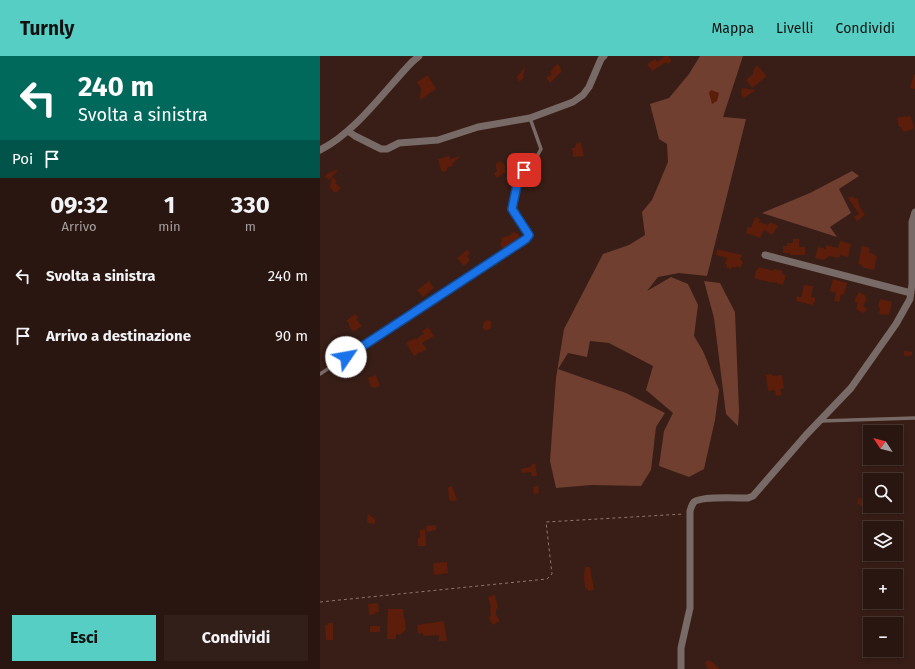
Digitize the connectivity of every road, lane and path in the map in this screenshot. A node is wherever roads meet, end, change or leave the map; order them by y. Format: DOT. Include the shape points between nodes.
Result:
graph roads {
  1 [pos="419,56"];
  2 [pos="604,56"];
  3 [pos="530,118"];
  4 [pos="348,131"];
  5 [pos="320,150"];
  6 [pos="915,212"];
  7 [pos="765,255"];
  8 [pos="911,293"];
  9 [pos="320,374"];
  10 [pos="915,418"];
  11 [pos="819,421"];
  12 [pos="690,514"];
  13 [pos="320,602"];
  14 [pos="681,669"];
  1 -- 4 [label="street"];
  2 -- 3 [label="street" via="584,95 573,102"];
  3 -- 4 [label="street" via="478,127 438,140 399,143 387,149 381,149"];
  3 -- 9 [label="lane" via="540,149 518,180 512,209 529,235 526,239"];
  4 -- 5 [label="street"];
  6 -- 8 [label="street" via="912,222"];
  7 -- 8 [label="street"];
  8 -- 11 [label="street" via="896,324 851,388"];
  10 -- 11 [label="lane"];
  11 -- 12 [label="street" via="753,496 702,499 695,502"];
  12 -- 13 [label="path" via="546,522 552,574 547,579"];
  12 -- 14 [label="street" via="690,608 681,648"];
}
